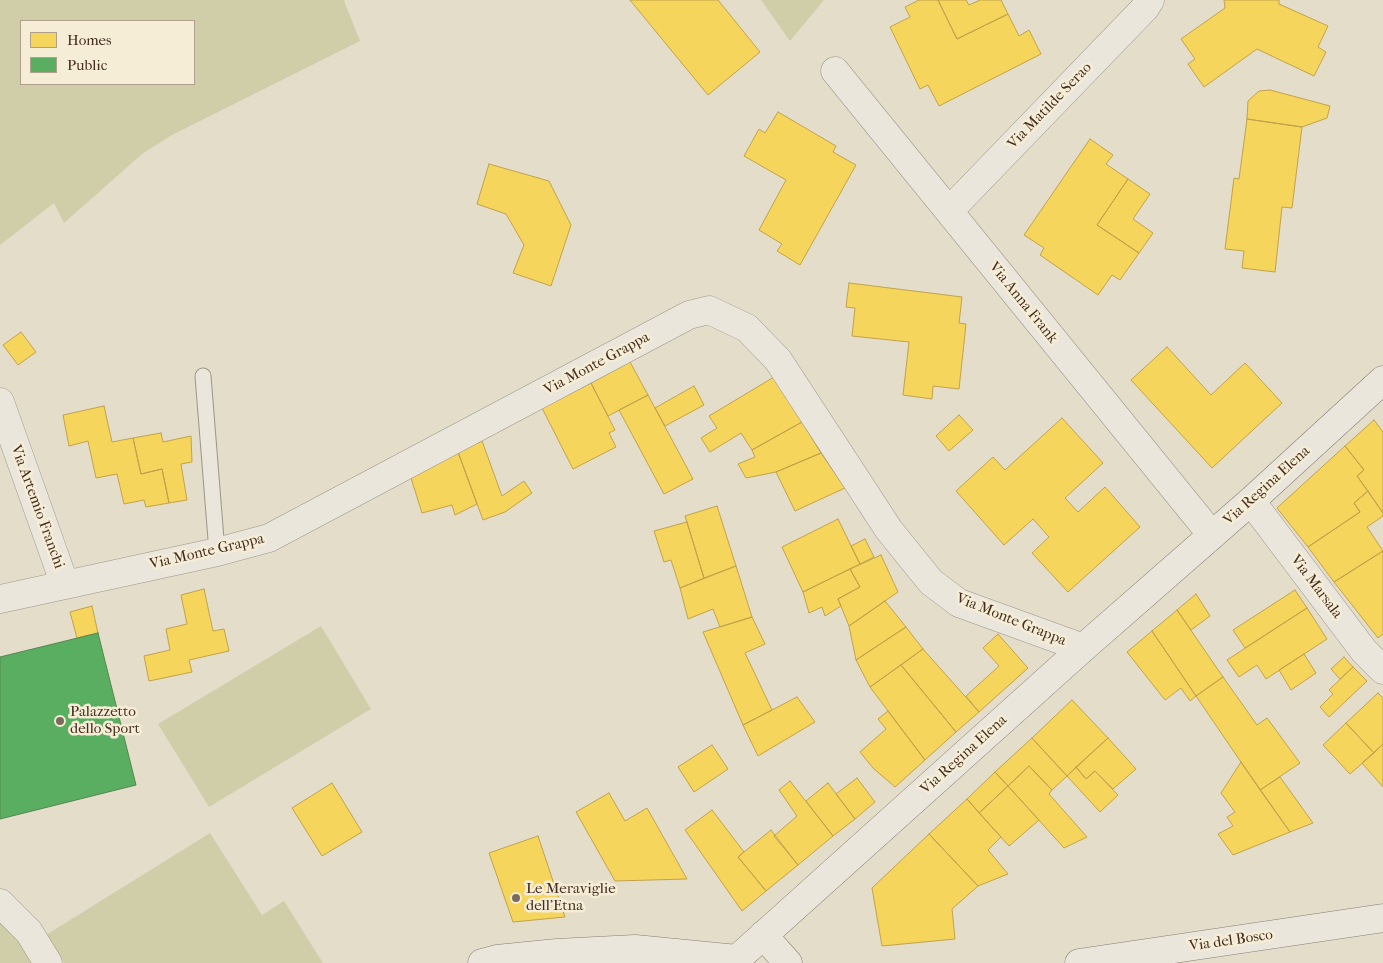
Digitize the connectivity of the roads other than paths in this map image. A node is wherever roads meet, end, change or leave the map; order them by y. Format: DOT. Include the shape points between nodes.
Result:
graph roads {
  1 [pos="1150,0"];
  2 [pos="835,70"];
  3 [pos="949,211"];
  4 [pos="203,376"];
  5 [pos="1383,380"];
  6 [pos="0,402"];
  7 [pos="1251,501"];
  8 [pos="1212,535"];
  9 [pos="217,552"];
  10 [pos="65,584"];
  11 [pos="0,599"];
  12 [pos="1083,648"];
  13 [pos="1383,670"];
  14 [pos="0,904"];
  15 [pos="1383,918"];
  16 [pos="763,935"];
  17 [pos="736,961"];
  18 [pos="48,963"];
  19 [pos="482,963"];
  20 [pos="788,963"];
  21 [pos="1080,963"];
  1 -- 3 [label="street, Via Matilde Serao"];
  2 -- 3 [label="street, Via Anna Frank"];
  3 -- 8 [label="street, Via Anna Frank"];
  4 -- 9 [label="lane"];
  5 -- 7 [label="street, Via Regina Elena"];
  6 -- 10 [label="street, Via Artemio Franchi"];
  7 -- 8 [label="street, Via Regina Elena"];
  7 -- 13 [label="street, Via Marsala" via="1364,651"];
  8 -- 12 [label="street, Via Regina Elena"];
  9 -- 10 [label="street, Via Monte Grappa"];
  9 -- 12 [label="street, Via Monte Grappa" via="269,538 689,315 709,310 746,328 778,360 889,530 931,582 960,603"];
  10 -- 11 [label="street, Via Monte Grappa"];
  12 -- 16 [label="street, Via Regina Elena"];
  14 -- 18 [label="street" via="29,932"];
  15 -- 21 [label="street, Via del Bosco"];
  16 -- 17 [label="street, Via Regina Elena"];
  16 -- 20 [label="street"];
  17 -- 19 [label="street, Via Regina Elena" via="635,950 557,953"];
}
